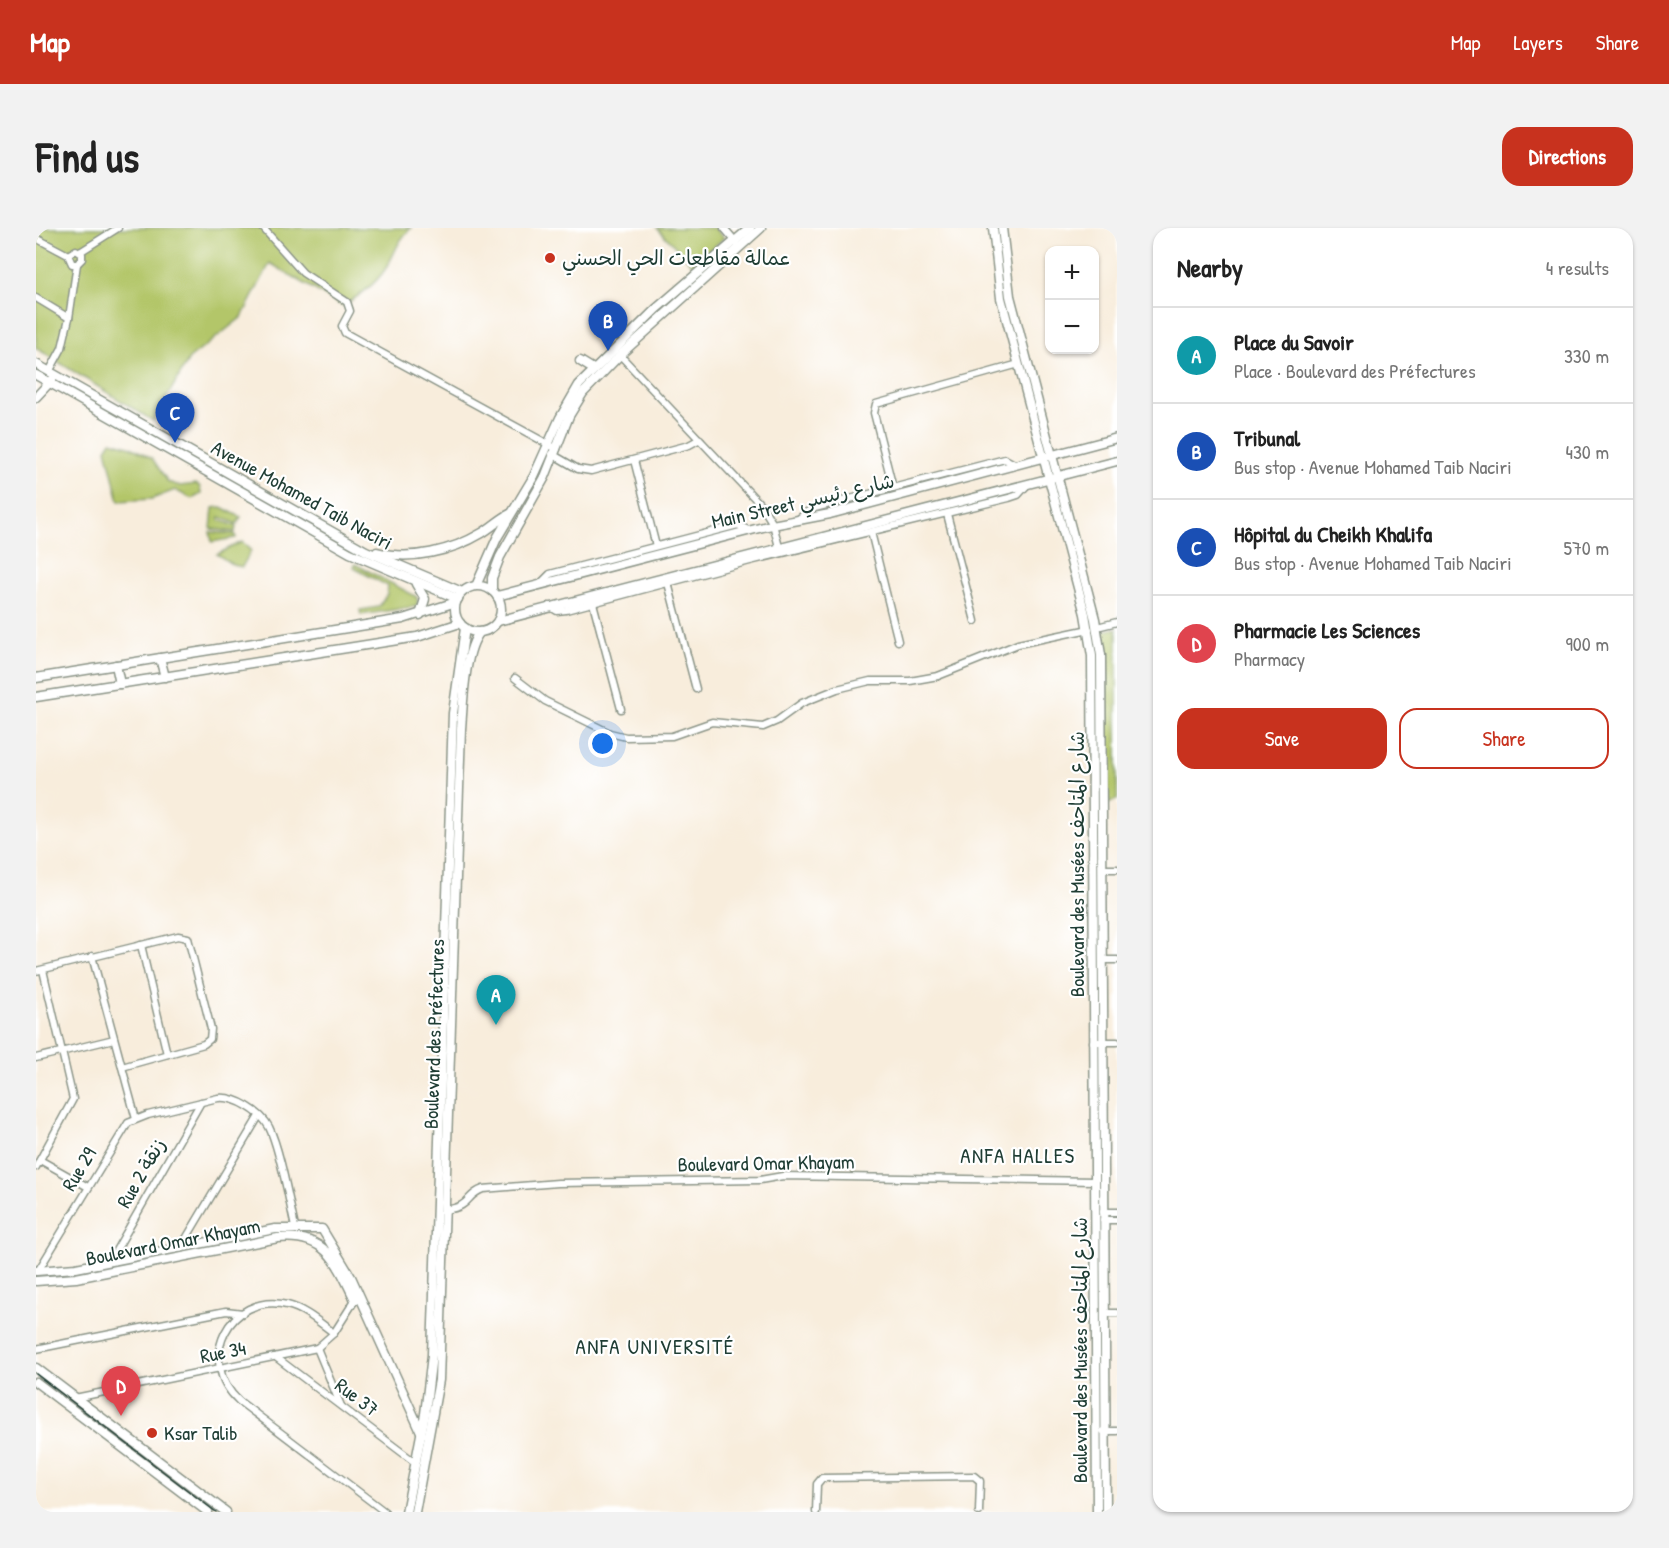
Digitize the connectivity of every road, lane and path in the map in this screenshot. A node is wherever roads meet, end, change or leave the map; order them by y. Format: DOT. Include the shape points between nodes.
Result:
graph roads {
  1 [pos="118,228"];
  2 [pos="263,228"];
  3 [pos="724,228"];
  4 [pos="750,228"];
  5 [pos="761,228"];
  6 [pos="993,228"];
  7 [pos="1002,228"];
  8 [pos="36,238"];
  9 [pos="738,244"];
  10 [pos="80,252"];
  11 [pos="68,255"];
  12 [pos="77,264"];
  13 [pos="36,298"];
  14 [pos="69,318"];
  15 [pos="620,355"];
  16 [pos="580,361"];
  17 [pos="36,364"];
  18 [pos="1019,364"];
  19 [pos="593,369"];
  20 [pos="45,377"];
  21 [pos="36,398"];
  22 [pos="1117,438"];
  23 [pos="700,440"];
  24 [pos="552,450"];
  25 [pos="1049,457"];
  26 [pos="634,460"];
  27 [pos="1117,461"];
  28 [pos="1016,465"];
  29 [pos="1054,477"];
  30 [pos="1028,484"];
  31 [pos="893,488"];
  32 [pos="513,512"];
  33 [pos="946,514"];
  34 [pos="797,520"];
  35 [pos="773,524"];
  36 [pos="748,530"];
  37 [pos="871,532"];
  38 [pos="656,546"];
  39 [pos="779,547"];
  40 [pos="366,551"];
  41 [pos="411,580"];
  42 [pos="668,583"];
  43 [pos="539,585"];
  44 [pos="476,586"];
  45 [pos="494,593"];
  46 [pos="459,598"];
  47 [pos="593,603"];
  48 [pos="548,606"];
  49 [pos="420,615"];
  50 [pos="498,621"];
  51 [pos="975,621"];
  52 [pos="1117,622"];
  53 [pos="462,625"];
  54 [pos="1093,628"];
  55 [pos="480,632"];
  56 [pos="898,641"];
  57 [pos="160,658"];
  58 [pos="116,665"];
  59 [pos="165,677"];
  60 [pos="36,678"];
  61 [pos="515,678"];
  62 [pos="120,684"];
  63 [pos="696,689"];
  64 [pos="36,697"];
  65 [pos="621,709"];
  66 [pos="1103,869"];
  67 [pos="1117,869"];
  68 [pos="141,945"];
  69 [pos="92,956"];
  70 [pos="1103,960"];
  71 [pos="1117,960"];
  72 [pos="39,971"];
  73 [pos="447,1030"];
  74 [pos="114,1039"];
  75 [pos="1098,1042"];
  76 [pos="1117,1042"];
  77 [pos="62,1052"];
  78 [pos="167,1054"];
  79 [pos="36,1058"];
  80 [pos="122,1067"];
  81 [pos="201,1102"];
  82 [pos="259,1116"];
  83 [pos="136,1119"];
  84 [pos="40,1160"];
  85 [pos="36,1167"];
  86 [pos="1095,1181"];
  87 [pos="88,1187"];
  88 [pos="442,1206"];
  89 [pos="1117,1212"];
  90 [pos="1100,1216"];
  91 [pos="1117,1220"];
  92 [pos="295,1227"];
  93 [pos="315,1230"];
  94 [pos="321,1241"];
  95 [pos="181,1247"];
  96 [pos="110,1261"];
  97 [pos="37,1271"];
  98 [pos="36,1281"];
  99 [pos="355,1300"];
  100 [pos="243,1313"];
  101 [pos="1105,1313"];
  102 [pos="1117,1313"];
  103 [pos="334,1333"];
  104 [pos="317,1348"];
  105 [pos="36,1349"];
  106 [pos="277,1358"];
  107 [pos="36,1368"];
  108 [pos="219,1369"];
  109 [pos="36,1382"];
  110 [pos="75,1398"];
  111 [pos="427,1398"];
  112 [pos="341,1407"];
  113 [pos="410,1407"];
  114 [pos="1101,1431"];
  115 [pos="1117,1431"];
  116 [pos="422,1433"];
  117 [pos="430,1439"];
  118 [pos="424,1448"];
  119 [pos="416,1463"];
  120 [pos="208,1512"];
  121 [pos="226,1512"];
  122 [pos="385,1512"];
  123 [pos="406,1512"];
  124 [pos="415,1512"];
  125 [pos="816,1512"];
  126 [pos="978,1512"];
  127 [pos="1097,1512"];
  128 [pos="1106,1512"];
  1 -- 10 [label="street"];
  2 -- 24 [label="street" via="303,273 347,302 350,311 342,326 345,333"];
  3 -- 9 [label="street"];
  4 -- 9 [label="street"];
  5 -- 9 [label="street"];
  6 -- 18 [label="street, Boulevard des Musées شارع المتاحف" via="999,285"];
  7 -- 25 [label="street, Boulevard des Musées شارع المتاحف" via="1010,296"];
  8 -- 11 [label="street"];
  9 -- 15 [label="street"];
  9 -- 19 [label="street"];
  10 -- 11 [label="street" via="74,250"];
  10 -- 12 [label="street" via="82,259"];
  11 -- 12 [label="street" via="70,262"];
  12 -- 14 [label="street"];
  13 -- 14 [label="street"];
  14 -- 20 [label="street" via="62,348"];
  15 -- 23 [label="street"];
  15 -- 24 [label="street" via="578,400"];
  16 -- 19 [label="street"];
  17 -- 20 [label="street, Avenue Mohamed Taib Naciri"];
  18 -- 25 [label="street, Boulevard des Musées شارع المتاحف"];
  18 -- 31 [label="street" via="876,404 874,413"];
  19 -- 24 [label="street" via="572,395"];
  20 -- 21 [label="street"];
  20 -- 40 [label="street, Avenue Mohamed Taib Naciri"];
  20 -- 41 [label="street, Avenue Mohamed Taib Naciri" via="335,545"];
  22 -- 25 [label="street, Main Street شارع رئيسي"];
  23 -- 26 [label="street"];
  23 -- 35 [label="street" via="762,506"];
  24 -- 26 [label="street" via="587,471"];
  24 -- 32 [label="street"];
  24 -- 45 [label="street" via="500,557 492,578"];
  25 -- 28 [label="street, Main Street شارع رئيسي"];
  25 -- 29 [label="street, Boulevard des Musées شارع المتاحف"];
  26 -- 38 [label="street"];
  27 -- 29 [label="street, Main Street شارع رئيسي"];
  28 -- 31 [label="street" via="1005,459"];
  28 -- 34 [label="street, Main Street شارع رئيسي"];
  29 -- 30 [label="street, Main Street شارع رئيسي"];
  29 -- 54 [label="street, Boulevard des Musées شارع المتاحف"];
  30 -- 33 [label="street" via="1014,497"];
  30 -- 39 [label="street, Main Street شارع رئيسي"];
  31 -- 34 [label="street" via="811,509"];
  32 -- 40 [label="street" via="475,537 421,554 395,556"];
  32 -- 44 [label="street" via="492,547"];
  33 -- 37 [label="street"];
  33 -- 51 [label="street"];
  34 -- 35 [label="street, Main Street شارع رئيسي"];
  35 -- 36 [label="street, Main Street شارع رئيسي"];
  35 -- 39 [label="street"];
  36 -- 38 [label="street" via="738,525"];
  36 -- 43 [label="street, Main Street شارع رئيسي"];
  37 -- 42 [label="street"];
  37 -- 56 [label="street"];
  38 -- 43 [label="street" via="550,574"];
  39 -- 48 [label="street, Main Street شارع رئيسي"];
  40 -- 46 [label="street, Avenue Mohamed Taib Naciri"];
  41 -- 46 [label="street, Avenue Mohamed Taib Naciri"];
  41 -- 49 [label="street" via="424,596"];
  42 -- 47 [label="street"];
  42 -- 63 [label="street"];
  43 -- 45 [label="street, Main Street شارع رئيسي"];
  44 -- 45 [label="street"];
  44 -- 46 [label="street"];
  45 -- 50 [label="street" via="501,608"];
  46 -- 49 [label="street"];
  46 -- 53 [label="street" via="455,611"];
  47 -- 48 [label="street" via="560,611"];
  47 -- 65 [label="street"];
  48 -- 50 [label="street, Main Street شارع رئيسي"];
  49 -- 57 [label="street"];
  50 -- 55 [label="street"];
  52 -- 54 [label="street"];
  53 -- 55 [label="street"];
  53 -- 59 [label="street" via="417,637"];
  53 -- 73 [label="street, Boulevard des Préfectures" via="453,713"];
  54 -- 61 [label="street" via="1018,644 938,676 870,681 837,689 802,703 763,727 712,722 672,736 626,737 610,733 545,701"];
  54 -- 66 [label="street, Boulevard des Musées شارع المتاحف" via="1101,665"];
  54 -- 75 [label="street, Boulevard des Musées شارع المتاحف"];
  55 -- 73 [label="street, Boulevard des Préfectures" via="473,647 463,700"];
  57 -- 58 [label="street"];
  57 -- 59 [label="street"];
  58 -- 60 [label="street"];
  58 -- 62 [label="street"];
  59 -- 62 [label="street"];
  62 -- 64 [label="street"];
  66 -- 67 [label="street"];
  66 -- 70 [label="street, Boulevard des Musées شارع المتاحف"];
  68 -- 69 [label="street"];
  68 -- 78 [label="street"];
  68 -- 78 [label="street" via="183,936 189,940 195,964 212,1037 204,1044"];
  69 -- 72 [label="street"];
  69 -- 74 [label="street"];
  70 -- 71 [label="street"];
  70 -- 75 [label="street, Boulevard des Musées شارع المتاحف"];
  72 -- 77 [label="street"];
  73 -- 88 [label="street, Boulevard des Préfectures"];
  74 -- 77 [label="street"];
  74 -- 80 [label="street"];
  75 -- 76 [label="street"];
  75 -- 86 [label="street, Boulevard des Musées شارع المتاحف"];
  75 -- 90 [label="street, Boulevard des Musées شارع المتاحف"];
  77 -- 79 [label="street"];
  77 -- 84 [label="street" via="73,1099"];
  78 -- 80 [label="street"];
  80 -- 83 [label="street"];
  81 -- 82 [label="street" via="226,1097"];
  81 -- 83 [label="street"];
  81 -- 96 [label="street, Rue 2 زنقة"];
  82 -- 92 [label="street" via="271,1131"];
  82 -- 95 [label="street"];
  83 -- 87 [label="street, Rue 29" via="124,1128"];
  84 -- 85 [label="street"];
  84 -- 87 [label="street"];
  86 -- 88 [label="street, Boulevard Omar Khayam" via="783,1176 760,1180 539,1184 483,1189 463,1206"];
  86 -- 90 [label="street, Boulevard des Musées شارع المتاحف"];
  87 -- 97 [label="street, Rue 29"];
  88 -- 111 [label="street, Boulevard des Préfectures"];
  88 -- 117 [label="street, Boulevard des Préfectures" via="439,1380"];
  89 -- 90 [label="street"];
  90 -- 91 [label="street"];
  90 -- 101 [label="street, Boulevard des Musées شارع المتاحف"];
  90 -- 114 [label="street, Boulevard des Musées شارع المتاحف"];
  92 -- 93 [label="street, Boulevard Omar Khayam"];
  92 -- 95 [label="street, Boulevard Omar Khayam"];
  93 -- 94 [label="street" via="313,1235"];
  93 -- 94 [label="street" via="322,1229"];
  94 -- 98 [label="street, Boulevard Omar Khayam" via="278,1238 76,1278"];
  94 -- 99 [label="street"];
  94 -- 113 [label="street" via="351,1277"];
  95 -- 96 [label="street, Boulevard Omar Khayam"];
  96 -- 97 [label="street, Boulevard Omar Khayam"];
  99 -- 103 [label="street, Rue 34"];
  99 -- 118 [label="street"];
  100 -- 103 [label="street" via="271,1303 289,1305"];
  100 -- 105 [label="street" via="226,1311"];
  100 -- 108 [label="street" via="224,1334 219,1347"];
  101 -- 102 [label="street"];
  101 -- 114 [label="street, Boulevard des Musées شارع المتاحف"];
  103 -- 104 [label="street, Rue 34"];
  104 -- 106 [label="street, Rue 34"];
  104 -- 112 [label="street"];
  106 -- 108 [label="street, Rue 34"];
  106 -- 112 [label="street, Rue 37"];
  107 -- 110 [label="street"];
  108 -- 110 [label="street, Rue 34"];
  108 -- 122 [label="street" via="225,1385 239,1401"];
  109 -- 120 [label="street"];
  110 -- 121 [label="street"];
  111 -- 113 [label="street" via="419,1406"];
  111 -- 116 [label="street, Boulevard des Préfectures"];
  112 -- 119 [label="street, Rue 37"];
  113 -- 116 [label="street"];
  114 -- 115 [label="street"];
  114 -- 127 [label="street, Boulevard des Musées شارع المتاحف"];
  114 -- 128 [label="street, Boulevard des Musées شارع المتاحف"];
  116 -- 117 [label="street"];
  116 -- 118 [label="street, Boulevard des Préfectures"];
  117 -- 118 [label="street, Boulevard des Préfectures"];
  118 -- 119 [label="street, Boulevard des Préfectures"];
  118 -- 124 [label="street, Boulevard des Préfectures"];
  119 -- 123 [label="street, Boulevard des Préfectures"];
  125 -- 126 [label="street" via="817,1484 822,1478 975,1476 980,1481"];
}
